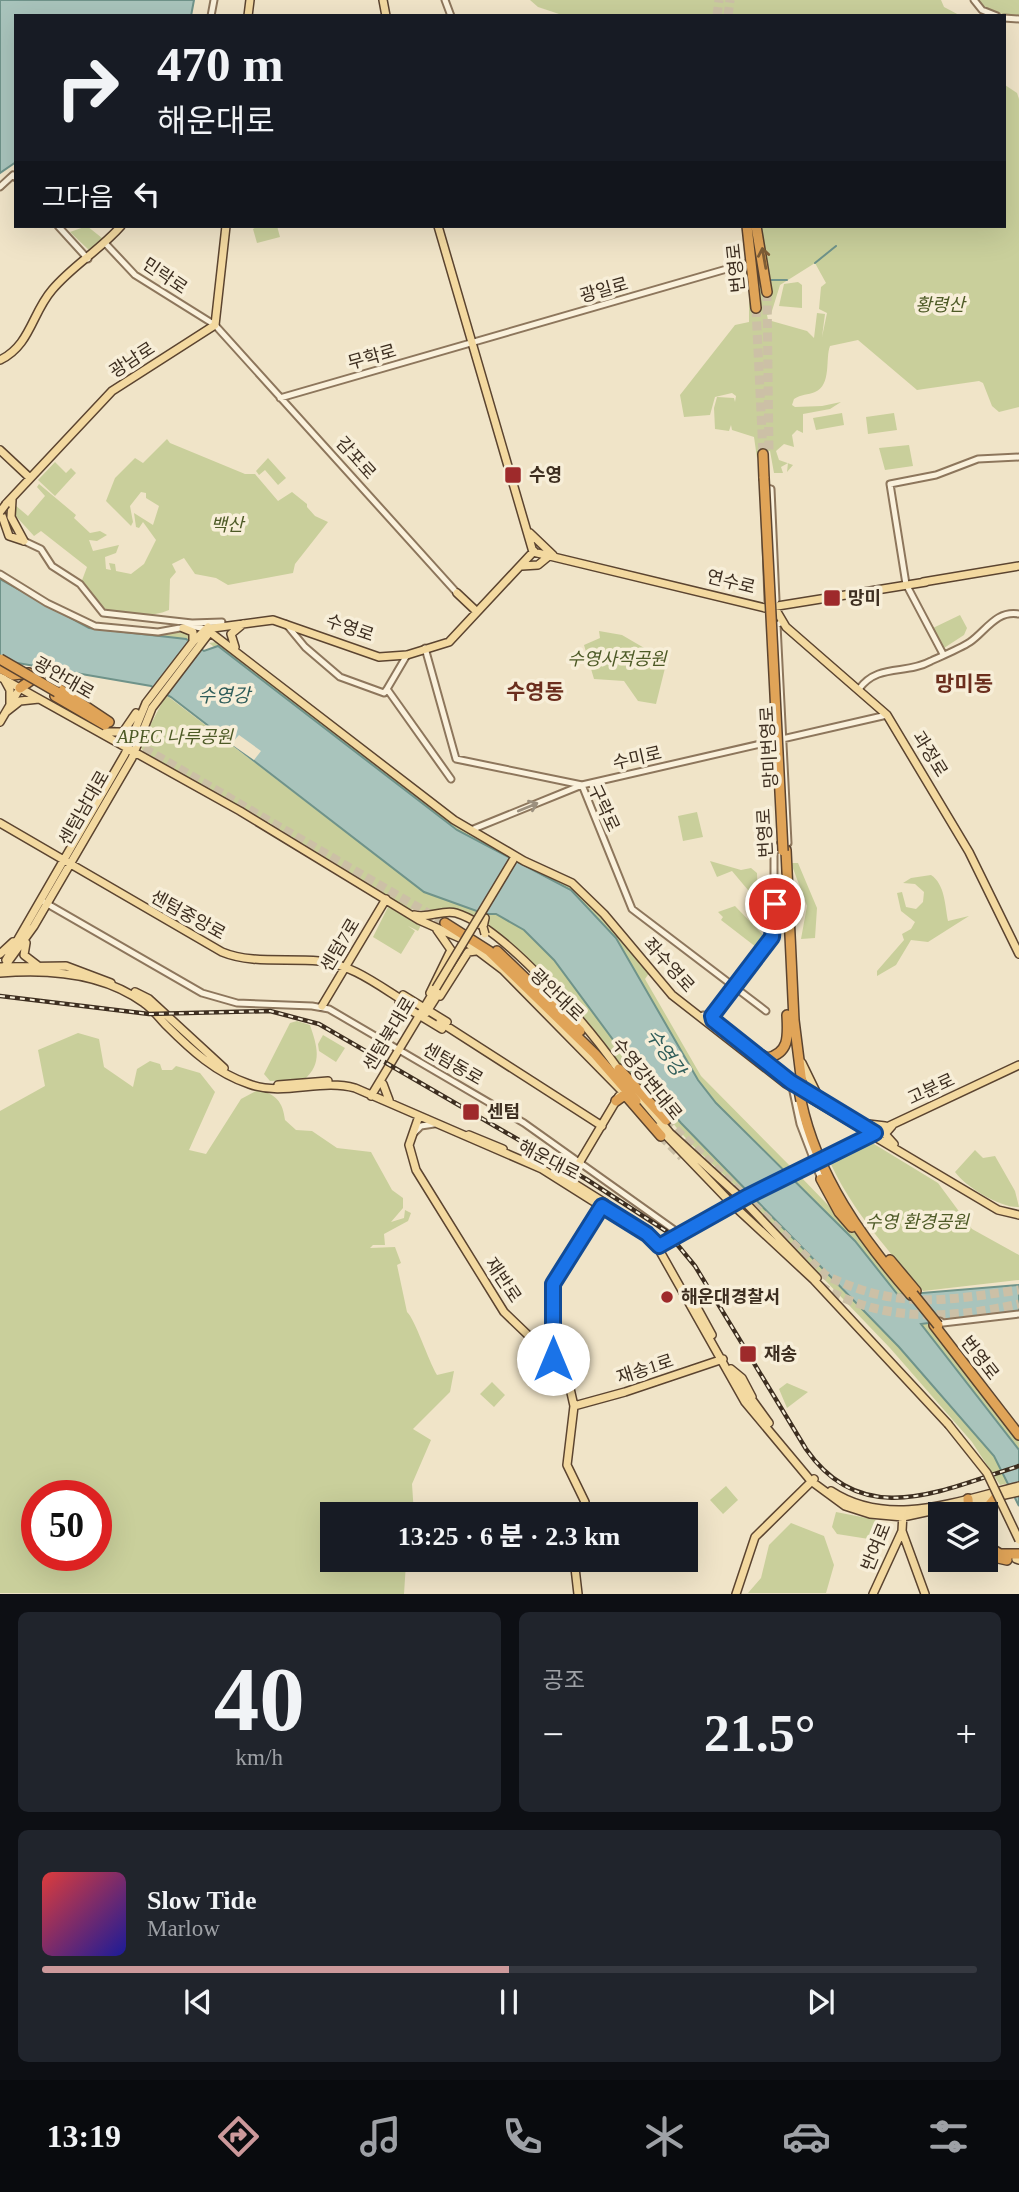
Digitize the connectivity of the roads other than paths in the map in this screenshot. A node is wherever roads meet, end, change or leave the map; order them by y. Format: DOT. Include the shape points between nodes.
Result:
graph roads {
  1 [pos="974,0"];
  2 [pos="993,14"];
  3 [pos="14,176"];
  4 [pos="0,187"];
  5 [pos="60,228"];
  6 [pos="119,228"];
  7 [pos="226,228"];
  8 [pos="440,228"];
  9 [pos="747,228"];
  10 [pos="757,228"];
  11 [pos="105,243"];
  12 [pos="88,259"];
  13 [pos="744,264"];
  14 [pos="767,292"];
  15 [pos="756,308"];
  16 [pos="215,325"];
  17 [pos="473,342"];
  18 [pos="0,360"];
  19 [pos="280,398"];
  20 [pos="0,450"];
  21 [pos="766,454"];
  22 [pos="1019,457"];
  23 [pos="30,478"];
  24 [pos="15,494"];
  25 [pos="3,510"];
  26 [pos="3,528"];
  27 [pos="527,532"];
  28 [pos="24,541"];
  29 [pos="533,552"];
  30 [pos="551,556"];
  31 [pos="1019,566"];
  32 [pos="519,567"];
  33 [pos="0,574"];
  34 [pos="906,583"];
  35 [pos="457,593"];
  36 [pos="790,605"];
  37 [pos="771,609"];
  38 [pos="475,610"];
  39 [pos="1019,614"];
  40 [pos="170,618"];
  41 [pos="222,622"];
  42 [pos="246,622"];
  43 [pos="191,623"];
  44 [pos="286,623"];
  45 [pos="783,625"];
  46 [pos="180,628"];
  47 [pos="209,629"];
  48 [pos="163,632"];
  49 [pos="196,644"];
  50 [pos="226,644"];
  51 [pos="236,647"];
  52 [pos="426,649"];
  53 [pos="943,654"];
  54 [pos="407,656"];
  55 [pos="395,657"];
  56 [pos="0,659"];
  57 [pos="0,666"];
  58 [pos="397,671"];
  59 [pos="37,676"];
  60 [pos="2,678"];
  61 [pos="20,688"];
  62 [pos="387,689"];
  63 [pos="859,689"];
  64 [pos="157,695"];
  65 [pos="52,696"];
  66 [pos="146,703"];
  67 [pos="10,704"];
  68 [pos="6,712"];
  69 [pos="887,715"];
  70 [pos="0,722"];
  71 [pos="94,728"];
  72 [pos="782,739"];
  73 [pos="775,741"];
  74 [pos="131,750"];
  75 [pos="451,779"];
  76 [pos="582,785"];
  77 [pos="0,823"];
  78 [pos="473,829"];
  79 [pos="783,849"];
  80 [pos="517,858"];
  81 [pos="66,863"];
  82 [pos="386,899"];
  83 [pos="43,902"];
  84 [pos="406,912"];
  85 [pos="485,918"];
  86 [pos="450,919"];
  87 [pos="34,926"];
  88 [pos="434,928"];
  89 [pos="19,937"];
  90 [pos="462,939"];
  91 [pos="491,943"];
  92 [pos="0,954"];
  93 [pos="1019,954"];
  94 [pos="490,959"];
  95 [pos="38,965"];
  96 [pos="524,966"];
  97 [pos="347,968"];
  98 [pos="1,969"];
  99 [pos="787,975"];
  100 [pos="540,979"];
  101 [pos="734,987"];
  102 [pos="438,990"];
  103 [pos="407,1003"];
  104 [pos="321,1006"];
  105 [pos="427,1006"];
  106 [pos="766,1012"];
  107 [pos="703,1016"];
  108 [pos="712,1016"];
  109 [pos="421,1017"];
  110 [pos="440,1022"];
  111 [pos="716,1025"];
  112 [pos="799,1030"];
  113 [pos="742,1044"];
  114 [pos="400,1050"];
  115 [pos="502,1061"];
  116 [pos="1019,1065"];
  117 [pos="619,1069"];
  118 [pos="795,1083"];
  119 [pos="380,1084"];
  120 [pos="362,1087"];
  121 [pos="620,1089"];
  122 [pos="374,1095"];
  123 [pos="632,1096"];
  124 [pos="389,1100"];
  125 [pos="820,1100"];
  126 [pos="616,1101"];
  127 [pos="804,1102"];
  128 [pos="416,1116"];
  129 [pos="666,1121"];
  130 [pos="434,1124"];
  131 [pos="858,1124"];
  132 [pos="893,1124"];
  133 [pos="602,1126"];
  134 [pos="873,1134"];
  135 [pos="413,1135"];
  136 [pos="666,1135"];
  137 [pos="855,1142"];
  138 [pos="894,1144"];
  139 [pos="684,1155"];
  140 [pos="579,1162"];
  141 [pos="821,1179"];
  142 [pos="569,1180"];
  143 [pos="721,1187"];
  144 [pos="603,1204"];
  145 [pos="732,1205"];
  146 [pos="748,1209"];
  147 [pos="1019,1213"];
  148 [pos="713,1215"];
  149 [pos="678,1235"];
  150 [pos="661,1245"];
  151 [pos="669,1254"];
  152 [pos="892,1273"];
  153 [pos="913,1293"];
  154 [pos="1019,1314"];
  155 [pos="939,1324"];
  156 [pos="553,1359"];
  157 [pos="723,1360"];
  158 [pos="1000,1405"];
  159 [pos="574,1406"];
  160 [pos="949,1423"];
  161 [pos="1019,1429"];
  162 [pos="1019,1435"];
  163 [pos="813,1480"];
  164 [pos="1019,1486"];
  165 [pos="819,1488"];
  166 [pos="804,1489"];
  167 [pos="1006,1492"];
  168 [pos="1019,1492"];
  169 [pos="996,1497"];
  170 [pos="585,1502"];
  171 [pos="982,1502"];
  172 [pos="983,1502"];
  173 [pos="992,1502"];
  174 [pos="928,1512"];
  175 [pos="928,1514"];
  176 [pos="903,1515"];
  177 [pos="920,1516"];
  178 [pos="903,1532"];
  179 [pos="1019,1532"];
  180 [pos="1019,1540"];
  181 [pos="896,1544"];
  182 [pos="908,1546"];
  183 [pos="998,1553"];
  184 [pos="1018,1557"];
  185 [pos="998,1560"];
  186 [pos="575,1572"];
  187 [pos="578,1594"];
  188 [pos="736,1594"];
  189 [pos="873,1594"];
  190 [pos="925,1594"];
  1 -- 2 [label="street"];
  3 -- 4 [label="street"];
  5 -- 12 [label="street"];
  6 -- 11 [label="main road"];
  7 -- 16 [label="main road"];
  8 -- 17 [label="main road"];
  9 -- 15 [label="highway, 번영로"];
  14 -- 10 [label="highway, 번영로, one-way"];
  11 -- 12 [label="main road"];
  11 -- 16 [label="street, 민락로" via="135,275"];
  12 -- 18 [label="main road" via="51,290 20,345"];
  13 -- 17 [label="street, 광일로"];
  16 -- 19 [label="street, 감포로"];
  16 -- 23 [label="main road, 광남로" via="112,391"];
  17 -- 19 [label="street, 무학로"];
  17 -- 27 [label="main road"];
  19 -- 35 [label="street, 감포로"];
  20 -- 23 [label="main road"];
  21 -- 79 [label="highway, 번영로, bridge"];
  22 -- 34 [label="street" via="966,461 936,475 890,484"];
  23 -- 24 [label="main road, 광남로"];
  23 -- 25 [label="main road"];
  24 -- 25 [label="main road, 광남로"];
  24 -- 25 [label="main road"];
  25 -- 26 [label="main road"];
  25 -- 28 [label="main road"];
  26 -- 28 [label="main road" via="10,538"];
  27 -- 29 [label="main road"];
  27 -- 30 [label="main road"];
  27 -- 32 [label="main road"];
  28 -- 40 [label="street" via="41,549 52,566 79,584 103,613"];
  29 -- 30 [label="main road, 연수로"];
  29 -- 32 [label="main road, 수영로"];
  30 -- 32 [label="main road" via="538,565"];
  30 -- 37 [label="main road, 연수로"];
  30 -- 37 [label="main road, 연수로"];
  31 -- 34 [label="main road, 연수로"];
  32 -- 38 [label="main road, 수영로"];
  32 -- 52 [label="main road, 수영로" via="449,642"];
  33 -- 48 [label="street" via="89,624"];
  34 -- 36 [label="main road, 연수로"];
  34 -- 37 [label="main road, 연수로"];
  34 -- 53 [label="street"];
  35 -- 38 [label="main road, 감포로"];
  36 -- 37 [label="main road, 연수로"];
  36 -- 45 [label="main road"];
  37 -- 37 [label="street, 망미번영로" via="776,600 771,487 763,489"];
  37 -- 45 [label="main road, 과정로"];
  37 -- 73 [label="street, 망미번영로"];
  38 -- 52 [label="main road, 수영로" via="447,640"];
  39 -- 53 [label="street" via="1001,616 969,643"];
  40 -- 43 [label="street"];
  40 -- 46 [label="street"];
  40 -- 48 [label="street" via="173,625"];
  41 -- 43 [label="street"];
  41 -- 44 [label="main road, 수영로" via="268,617"];
  41 -- 47 [label="main road, 수영로"];
  42 -- 44 [label="main road, 수영로"];
  42 -- 47 [label="main road, 수영로"];
  42 -- 51 [label="main road" via="231,634"];
  43 -- 46 [label="street"];
  43 -- 47 [label="street"];
  44 -- 55 [label="main road, 수영로"];
  44 -- 62 [label="street" via="305,647 340,677 384,693"];
  45 -- 63 [label="main road, 과정로"];
  45 -- 72 [label="street, 망미번영로" via="777,625"];
  46 -- 47 [label="street"];
  46 -- 48 [label="street"];
  46 -- 49 [label="main road" via="193,632"];
  47 -- 49 [label="main road, 센텀남대로"];
  47 -- 50 [label="main road, 좌수영로"];
  47 -- 51 [label="main road, 좌수영로"];
  49 -- 50 [label="main road" via="214,639"];
  49 -- 64 [label="main road, 센텀남대로"];
  50 -- 78 [label="main road, 좌수영로" via="444,813"];
  51 -- 78 [label="main road, 좌수영로"];
  52 -- 54 [label="main road, 수영로"];
  52 -- 55 [label="main road, 수영로"];
  52 -- 76 [label="street, 구락로" via="456,759"];
  53 -- 63 [label="street" via="911,670 872,675"];
  54 -- 55 [label="main road, 수영로"];
  54 -- 58 [label="street"];
  55 -- 58 [label="street"];
  56 -- 65 [label="highway, 광안대로, bridge"];
  57 -- 59 [label="highway" via="13,675"];
  57 -- 65 [label="highway, 광안대로, bridge"];
  58 -- 62 [label="street"];
  59 -- 61 [label="highway"];
  59 -- 65 [label="highway, 광안대로" via="110,724"];
  60 -- 61 [label="main road"];
  60 -- 67 [label="main road" via="10,690"];
  61 -- 65 [label="main road"];
  61 -- 67 [label="main road"];
  62 -- 75 [label="street"];
  63 -- 69 [label="main road, 과정로"];
  64 -- 66 [label="main road, 센텀남대로"];
  64 -- 74 [label="main road, 센텀남대로"];
  65 -- 68 [label="main road" via="20,701"];
  65 -- 71 [label="main road"];
  66 -- 71 [label="main road" via="123,732"];
  66 -- 74 [label="main road, 센텀남대로"];
  67 -- 68 [label="main road"];
  68 -- 70 [label="main road"];
  69 -- 72 [label="street, 수미로"];
  69 -- 93 [label="main road, 과정로" via="964,843"];
  71 -- 74 [label="main road"];
  72 -- 73 [label="street, 수미로"];
  72 -- 79 [label="street, 망미번영로" via="788,844"];
  73 -- 76 [label="street, 수미로"];
  73 -- 79 [label="street, 망미번영로"];
  74 -- 81 [label="main road, 센텀남대로"];
  74 -- 82 [label="main road"];
  78 -- 76 [label="street, 수미로, one-way"];
  76 -- 101 [label="street, 구락로" via="632,908"];
  77 -- 81 [label="main road, 센텀중앙로"];
  78 -- 80 [label="main road, 좌수영로"];
  79 -- 99 [label="highway, 번영로"];
  79 -- 101 [label="street" via="774,853 774,935"];
  79 -- 118 [label="highway, 번영로"];
  80 -- 85 [label="main road, bridge"];
  80 -- 102 [label="main road, bridge"];
  80 -- 107 [label="main road, 좌수영로" via="566,874 579,884 667,983"];
  80 -- 118 [label="main road, 좌수영로" via="572,883 672,995"];
  81 -- 83 [label="main road, 센텀남대로"];
  81 -- 97 [label="main road, 센텀중앙로" via="229,955 319,961"];
  82 -- 84 [label="main road"];
  82 -- 97 [label="main road, 센텀7로"];
  83 -- 87 [label="main road, 센텀남대로"];
  83 -- 89 [label="main road, 센텀남대로"];
  83 -- 104 [label="street, 센텀동로" via="207,995 237,1003"];
  84 -- 86 [label="main road"];
  84 -- 88 [label="main road"];
  85 -- 91 [label="main road, bridge" via="482,926"];
  85 -- 102 [label="main road, bridge"];
  86 -- 90 [label="main road" via="444,916 440,924"];
  86 -- 91 [label="highway, 광안대로"];
  86 -- 100 [label="main road, 수영강변대로" via="507,947"];
  86 -- 123 [label="highway, 광안대로" via="595,1054"];
  87 -- 95 [label="main road" via="23,950 26,959"];
  87 -- 98 [label="main road, 센텀남대로"];
  88 -- 90 [label="main road"];
  88 -- 105 [label="main road" via="451,950"];
  89 -- 92 [label="main road"];
  89 -- 98 [label="main road, 센텀남대로"];
  90 -- 94 [label="main road"];
  91 -- 96 [label="highway"];
  91 -- 123 [label="highway, 광안대로" via="550,1000"];
  94 -- 105 [label="main road" via="468,951 440,997"];
  94 -- 121 [label="main road"];
  95 -- 98 [label="main road, 해운대로"];
  95 -- 120 [label="main road, 해운대로" via="66,966 149,999 232,1074 268,1085 335,1080"];
  96 -- 100 [label="main road"];
  97 -- 103 [label="main road, 센텀중앙로"];
  97 -- 104 [label="main road, 센텀7로"];
  97 -- 105 [label="main road, 센텀중앙로" via="364,972"];
  97 -- 109 [label="main road, 센텀중앙로"];
  98 -- 122 [label="main road, 해운대로" via="72,974 127,993 147,1005 214,1068 250,1085 268,1090 343,1086"];
  99 -- 113 [label="highway" via="785,1049 767,1058"];
  99 -- 118 [label="highway, 번영로"];
  100 -- 117 [label="main road, 수영강변대로"];
  101 -- 106 [label="street, 구락로"];
  101 -- 108 [label="street"];
  102 -- 105 [label="main road, 센텀북대로"];
  104 -- 114 [label="street, 센텀동로"];
  105 -- 109 [label="main road, 센텀북대로"];
  105 -- 115 [label="main road, 센텀중앙로"];
  107 -- 108 [label="street"];
  107 -- 111 [label="main road, 좌수영로"];
  108 -- 111 [label="street"];
  109 -- 114 [label="main road, 센텀북대로"];
  109 -- 115 [label="main road, 센텀중앙로"];
  110 -- 115 [label="main road, 센텀중앙로"];
  111 -- 113 [label="main road, 좌수영로"];
  112 -- 125 [label="main road" via="802,1064"];
  113 -- 118 [label="main road, 좌수영로"];
  114 -- 119 [label="main road, 센텀북대로"];
  114 -- 140 [label="street, 센텀동로" via="503,1110"];
  115 -- 133 [label="main road, 센텀중앙로"];
  116 -- 132 [label="main road, 고분로"];
  117 -- 123 [label="main road, 수영강변대로"];
  117 -- 129 [label="highway"];
  118 -- 125 [label="main road, 좌수영로"];
  118 -- 127 [label="highway, 번영로, bridge"];
  118 -- 131 [label="main road, 좌수영로"];
  118 -- 141 [label="street" via="807,1146"];
  119 -- 120 [label="main road"];
  119 -- 122 [label="main road, 센텀북대로"];
  119 -- 124 [label="main road"];
  120 -- 122 [label="main road, 해운대로"];
  121 -- 123 [label="highway"];
  121 -- 126 [label="main road"];
  122 -- 124 [label="main road, 해운대로"];
  122 -- 128 [label="main road, 해운대로"];
  123 -- 126 [label="highway"];
  123 -- 136 [label="highway"];
  124 -- 128 [label="main road, 해운대로"];
  125 -- 131 [label="main road, 좌수영로"];
  126 -- 133 [label="main road"];
  126 -- 139 [label="main road" via="626,1102 659,1138"];
  127 -- 152 [label="highway, 번영로" via="817,1153 832,1185"];
  127 -- 153 [label="highway, 번영로" via="827,1165 865,1231"];
  128 -- 130 [label="main road, 해운대로"];
  128 -- 135 [label="main road, 재반로"];
  128 -- 142 [label="main road, 해운대로" via="534,1161"];
  130 -- 135 [label="street" via="419,1127"];
  130 -- 144 [label="main road, 해운대로" via="542,1169"];
  131 -- 132 [label="main road"];
  131 -- 134 [label="main road, 좌수영로"];
  131 -- 137 [label="main road"];
  132 -- 134 [label="main road, 고분로"];
  132 -- 138 [label="main road" via="886,1134"];
  133 -- 140 [label="main road"];
  134 -- 137 [label="main road, 고분로"];
  134 -- 138 [label="main road, 좌수영로"];
  134 -- 147 [label="main road, 좌수영로" via="998,1210"];
  135 -- 156 [label="main road, 재반로" via="410,1156 416,1170 479,1274 504,1312"];
  136 -- 139 [label="main road, 수영강변대로"];
  136 -- 143 [label="main road"];
  137 -- 146 [label="main road, 고분로, bridge"];
  138 -- 147 [label="main road, 좌수영로" via="999,1206"];
  139 -- 143 [label="main road, 수영강변대로"];
  140 -- 142 [label="main road"];
  140 -- 149 [label="street, 센텀동로"];
  141 -- 152 [label="highway" via="839,1212"];
  142 -- 144 [label="main road, 해운대로"];
  143 -- 145 [label="main road, 수영강변대로"];
  143 -- 146 [label="main road, 수영강변대로"];
  143 -- 148 [label="main road"];
  144 -- 150 [label="main road, 해운대로"];
  144 -- 156 [label="main road" via="553,1284"];
  145 -- 146 [label="main road, 고분로"];
  145 -- 146 [label="main road, 수영강변대로"];
  145 -- 148 [label="main road, 고분로"];
  146 -- 160 [label="main road, 수영강변대로"];
  148 -- 149 [label="main road, 고분로"];
  149 -- 150 [label="main road, 고분로"];
  149 -- 151 [label="main road"];
  150 -- 151 [label="main road, 해운대로"];
  150 -- 157 [label="main road, 해운대로"];
  151 -- 157 [label="main road, 해운대로"];
  152 -- 153 [label="highway, 번영로"];
  153 -- 155 [label="highway, 번영로, bridge"];
  154 -- 155 [label="street"];
  155 -- 158 [label="highway, 번영로"];
  156 -- 159 [label="main road, 재반로" via="569,1384"];
  157 -- 159 [label="main road, 재송1로"];
  157 -- 163 [label="main road, 해운대로" via="745,1402"];
  157 -- 163 [label="main road, 해운대로" via="742,1378 753,1401"];
  158 -- 161 [label="highway, 번영로"];
  158 -- 162 [label="highway, 번영로"];
  159 -- 170 [label="main road, 재반로" via="567,1465"];
  160 -- 179 [label="main road, bridge" via="986,1467"];
  160 -- 180 [label="main road, bridge" via="987,1474"];
  163 -- 165 [label="main road, 해운대로"];
  163 -- 166 [label="main road"];
  163 -- 176 [label="main road, 해운대로" via="849,1501"];
  164 -- 167 [label="main road, 해운대로"];
  165 -- 166 [label="main road"];
  165 -- 176 [label="main road, 해운대로" via="858,1510"];
  166 -- 188 [label="main road" via="755,1536"];
  167 -- 168 [label="main road, 해운대로"];
  167 -- 169 [label="main road, 해운대로"];
  167 -- 171 [label="main road, 해운대로"];
  169 -- 172 [label="main road, 해운대로"];
  169 -- 173 [label="highway"];
  174 -- 176 [label="main road, 해운대로"];
  175 -- 177 [label="main road, 해운대로"];
  176 -- 177 [label="main road, 해운대로"];
  176 -- 178 [label="main road, 반여로"];
  177 -- 178 [label="main road"];
  178 -- 181 [label="main road, 반여로"];
  178 -- 182 [label="main road"];
  181 -- 182 [label="main road" via="902,1541"];
  181 -- 189 [label="main road, 반여로"];
  182 -- 190 [label="main road"];
  183 -- 184 [label="highway"];
  184 -- 185 [label="highway"];
  186 -- 187 [label="main road"];
}
